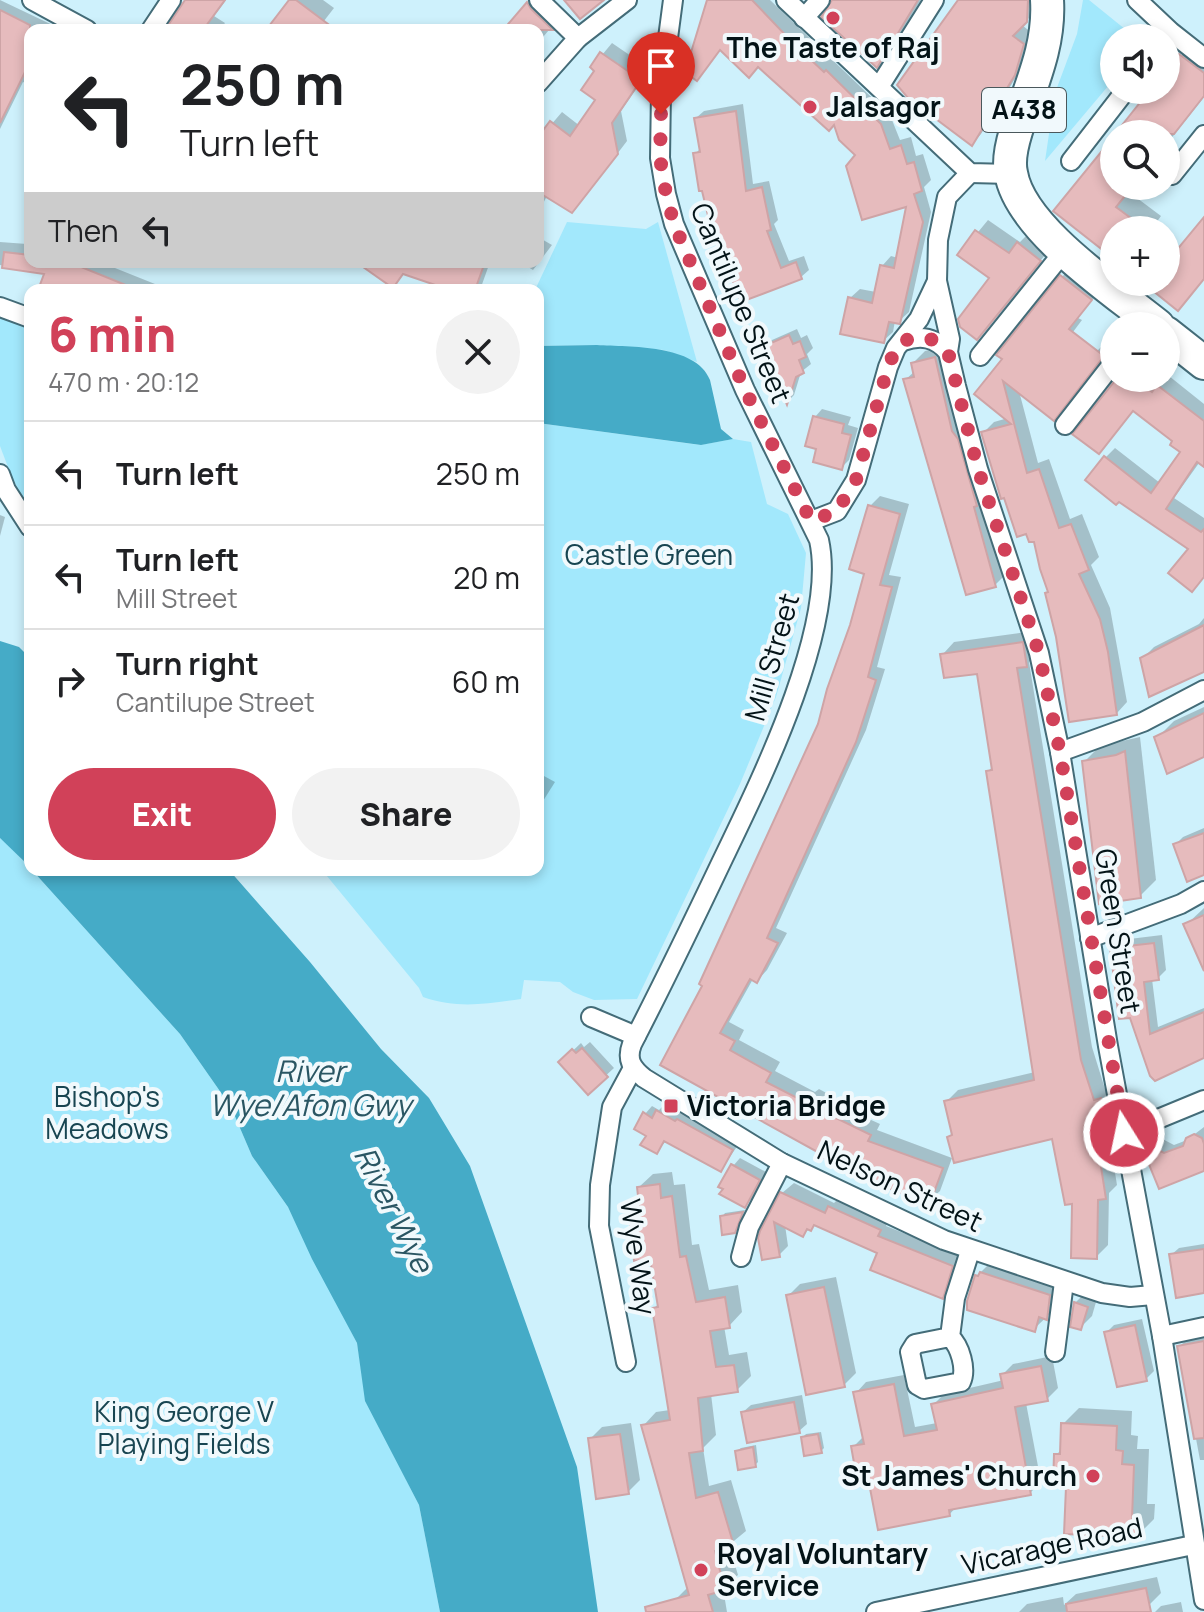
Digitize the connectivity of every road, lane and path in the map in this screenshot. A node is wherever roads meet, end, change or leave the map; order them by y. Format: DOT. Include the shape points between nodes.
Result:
graph roads {
  1 [pos="32,0"];
  2 [pos="171,0"];
  3 [pos="539,0"];
  4 [pos="627,0"];
  5 [pos="673,0"];
  6 [pos="786,0"];
  7 [pos="820,0"];
  8 [pos="934,0"];
  9 [pos="1047,0"];
  10 [pos="1137,0"];
  11 [pos="804,18"];
  12 [pos="76,24"];
  13 [pos="155,24"];
  14 [pos="1158,24"];
  15 [pos="578,38"];
  16 [pos="1180,43"];
  17 [pos="1204,58"];
  18 [pos="544,76"];
  19 [pos="879,87"];
  20 [pos="1115,104"];
  21 [pos="1204,135"];
  22 [pos="1071,161"];
  23 [pos="1180,165"];
  24 [pos="970,173"];
  25 [pos="1011,174"];
  26 [pos="1065,250"];
  27 [pos="937,281"];
  28 [pos="0,307"];
  29 [pos="1138,312"];
  30 [pos="24,316"];
  31 [pos="903,341"];
  32 [pos="1180,345"];
  33 [pos="948,352"];
  34 [pos="980,356"];
  35 [pos="1204,363"];
  36 [pos="1100,380"];
  37 [pos="1065,425"];
  38 [pos="0,474"];
  39 [pos="24,518"];
  40 [pos="811,521"];
  41 [pos="1204,690"];
  42 [pos="1060,752"];
  43 [pos="1204,891"];
  44 [pos="1090,938"];
  45 [pos="591,1017"];
  46 [pos="636,1036"];
  47 [pos="633,1068"];
  48 [pos="1204,1100"];
  49 [pos="1124,1133"];
  50 [pos="782,1163"];
  51 [pos="970,1251"];
  52 [pos="741,1257"];
  53 [pos="1064,1282"];
  54 [pos="1153,1295"];
  55 [pos="1204,1327"];
  56 [pos="1162,1336"];
  57 [pos="950,1337"];
  58 [pos="1055,1352"];
  59 [pos="626,1362"];
  60 [pos="1193,1545"];
  61 [pos="1204,1600"];
  62 [pos="876,1612"];
  1 -- 12 [label="street"];
  2 -- 13 [label="street"];
  3 -- 15 [label="street"];
  4 -- 15 [label="street"];
  5 -- 40 [label="street, Cantilupe Street" via="661,91 660,158 666,194 745,390"];
  6 -- 11 [label="street"];
  7 -- 11 [label="street"];
  8 -- 19 [label="street"];
  9 -- 25 [label="highway, A438" via="1044,47 1015,133"];
  10 -- 14 [label="street"];
  11 -- 19 [label="street"];
  15 -- 18 [label="street"];
  16 -- 17 [label="street"];
  19 -- 24 [label="street"];
  20 -- 22 [label="street"];
  21 -- 23 [label="street"];
  24 -- 25 [label="street"];
  24 -- 27 [label="street" via="947,197 942,212"];
  25 -- 26 [label="highway, A438" via="1031,218"];
  26 -- 29 [label="highway, A438"];
  26 -- 34 [label="street"];
  27 -- 31 [label="street"];
  27 -- 33 [label="street, Green Street"];
  28 -- 30 [label="street"];
  31 -- 33 [label="street" via="929,338"];
  31 -- 40 [label="street" via="888,367 856,480 837,511"];
  32 -- 35 [label="highway, A438"];
  33 -- 42 [label="street, Green Street" via="978,469 1039,653"];
  36 -- 37 [label="street"];
  38 -- 39 [label="street"];
  40 -- 46 [label="street, Mill Street" via="823,557 822,580 792,703 756,791"];
  41 -- 42 [label="street" via="1143,722"];
  42 -- 44 [label="street, Green Street"];
  43 -- 44 [label="street"];
  44 -- 49 [label="street, Green Street"];
  45 -- 46 [label="street"];
  46 -- 47 [label="street" via="629,1053"];
  47 -- 50 [label="street, Nelson Street"];
  47 -- 59 [label="street, Wye Way" via="612,1107 599,1226"];
  48 -- 49 [label="street"];
  49 -- 54 [label="street, Green Street"];
  50 -- 51 [label="street, Nelson Street"];
  50 -- 52 [label="street" via="749,1227"];
  51 -- 53 [label="street, Nelson Street"];
  51 -- 57 [label="street"];
  53 -- 54 [label="street, Nelson Street" via="1130,1297"];
  53 -- 58 [label="street"];
  54 -- 56 [label="street, Green Street"];
  55 -- 56 [label="street"];
  56 -- 60 [label="street, Green Street"];
  60 -- 61 [label="street, Green Street"];
  60 -- 62 [label="street, Vicarage Road"];
}
